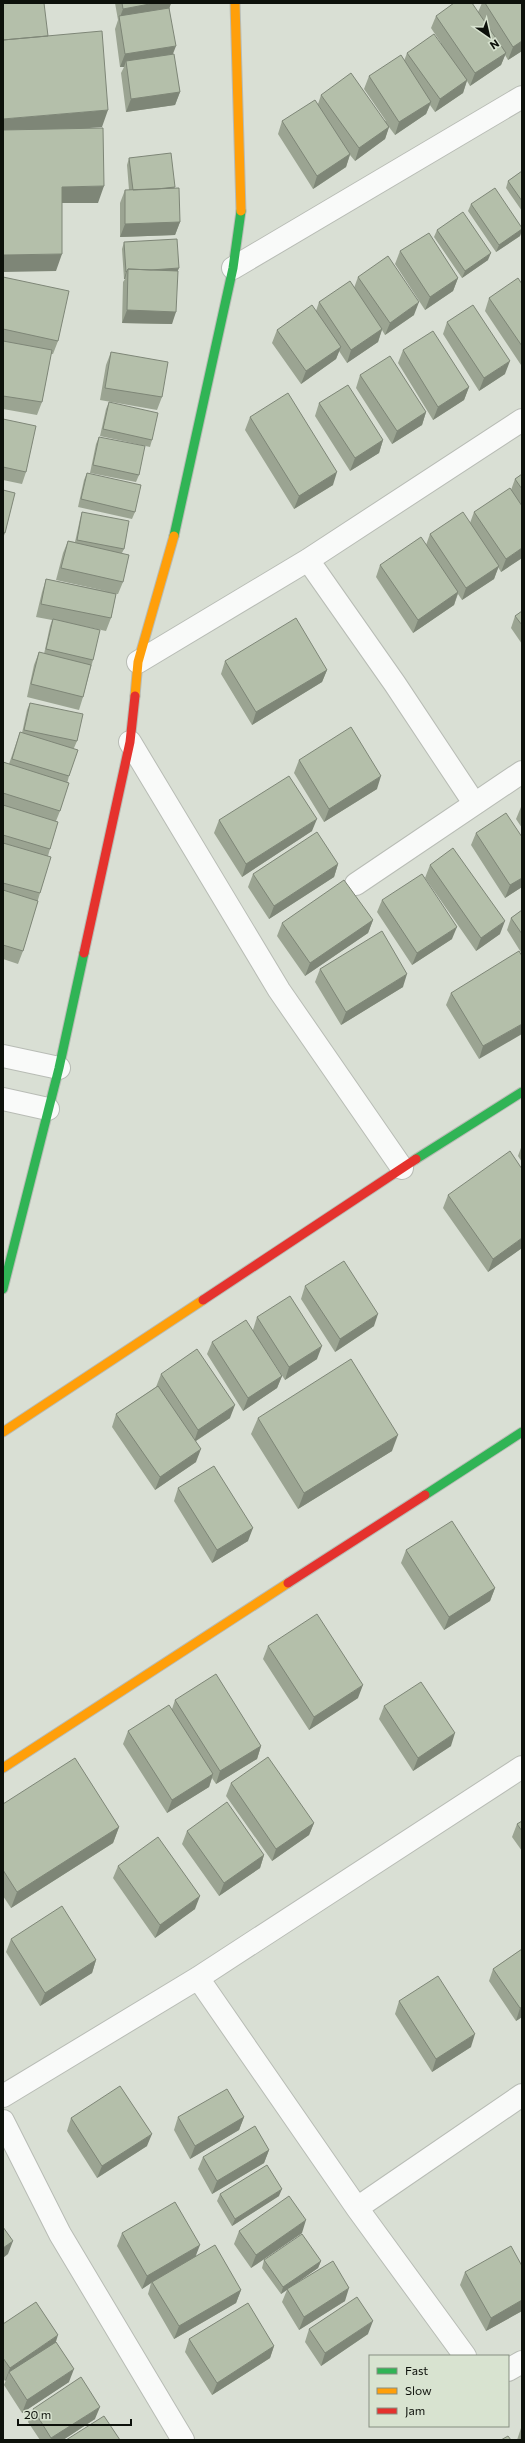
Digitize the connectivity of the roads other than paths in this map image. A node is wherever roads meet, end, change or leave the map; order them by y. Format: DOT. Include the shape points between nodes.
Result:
graph roads {
  1 [pos="235,3"];
  2 [pos="522,97"];
  3 [pos="233,268"];
  4 [pos="522,420"];
  5 [pos="308,560"];
  6 [pos="138,662"];
  7 [pos="130,742"];
  8 [pos="522,772"];
  9 [pos="474,803"];
  10 [pos="356,884"];
  11 [pos="3,1056"];
  12 [pos="59,1068"];
  13 [pos="522,1092"];
  14 [pos="3,1099"];
  15 [pos="48,1109"];
  16 [pos="402,1168"];
  17 [pos="3,1289"];
  18 [pos="3,1432"];
  19 [pos="522,1432"];
  20 [pos="522,1767"];
  21 [pos="3,1768"];
  22 [pos="198,1978"];
  23 [pos="522,2095"];
  24 [pos="3,2096"];
  25 [pos="3,2121"];
  26 [pos="357,2208"];
  27 [pos="464,2355"];
  28 [pos="522,2362"];
  29 [pos="509,2369"];
  30 [pos="183,2440"];
  1 -- 3 [label="street" via="242,216"];
  2 -- 3 [label="street"];
  3 -- 6 [label="street" via="170,556"];
  4 -- 5 [label="street"];
  5 -- 6 [label="street"];
  5 -- 9 [label="street"];
  6 -- 7 [label="street"];
  7 -- 12 [label="street"];
  7 -- 16 [label="street" via="279,990"];
  8 -- 9 [label="street"];
  9 -- 10 [label="street"];
  11 -- 12 [label="street"];
  12 -- 15 [label="street"];
  13 -- 16 [label="street"];
  14 -- 15 [label="street"];
  15 -- 17 [label="street"];
  16 -- 18 [label="street"];
  19 -- 21 [label="street"];
  20 -- 22 [label="street"];
  22 -- 24 [label="street"];
  22 -- 26 [label="street"];
  23 -- 26 [label="street"];
  25 -- 30 [label="street" via="60,2234"];
  26 -- 27 [label="street"];
  28 -- 29 [label="street"];
}
